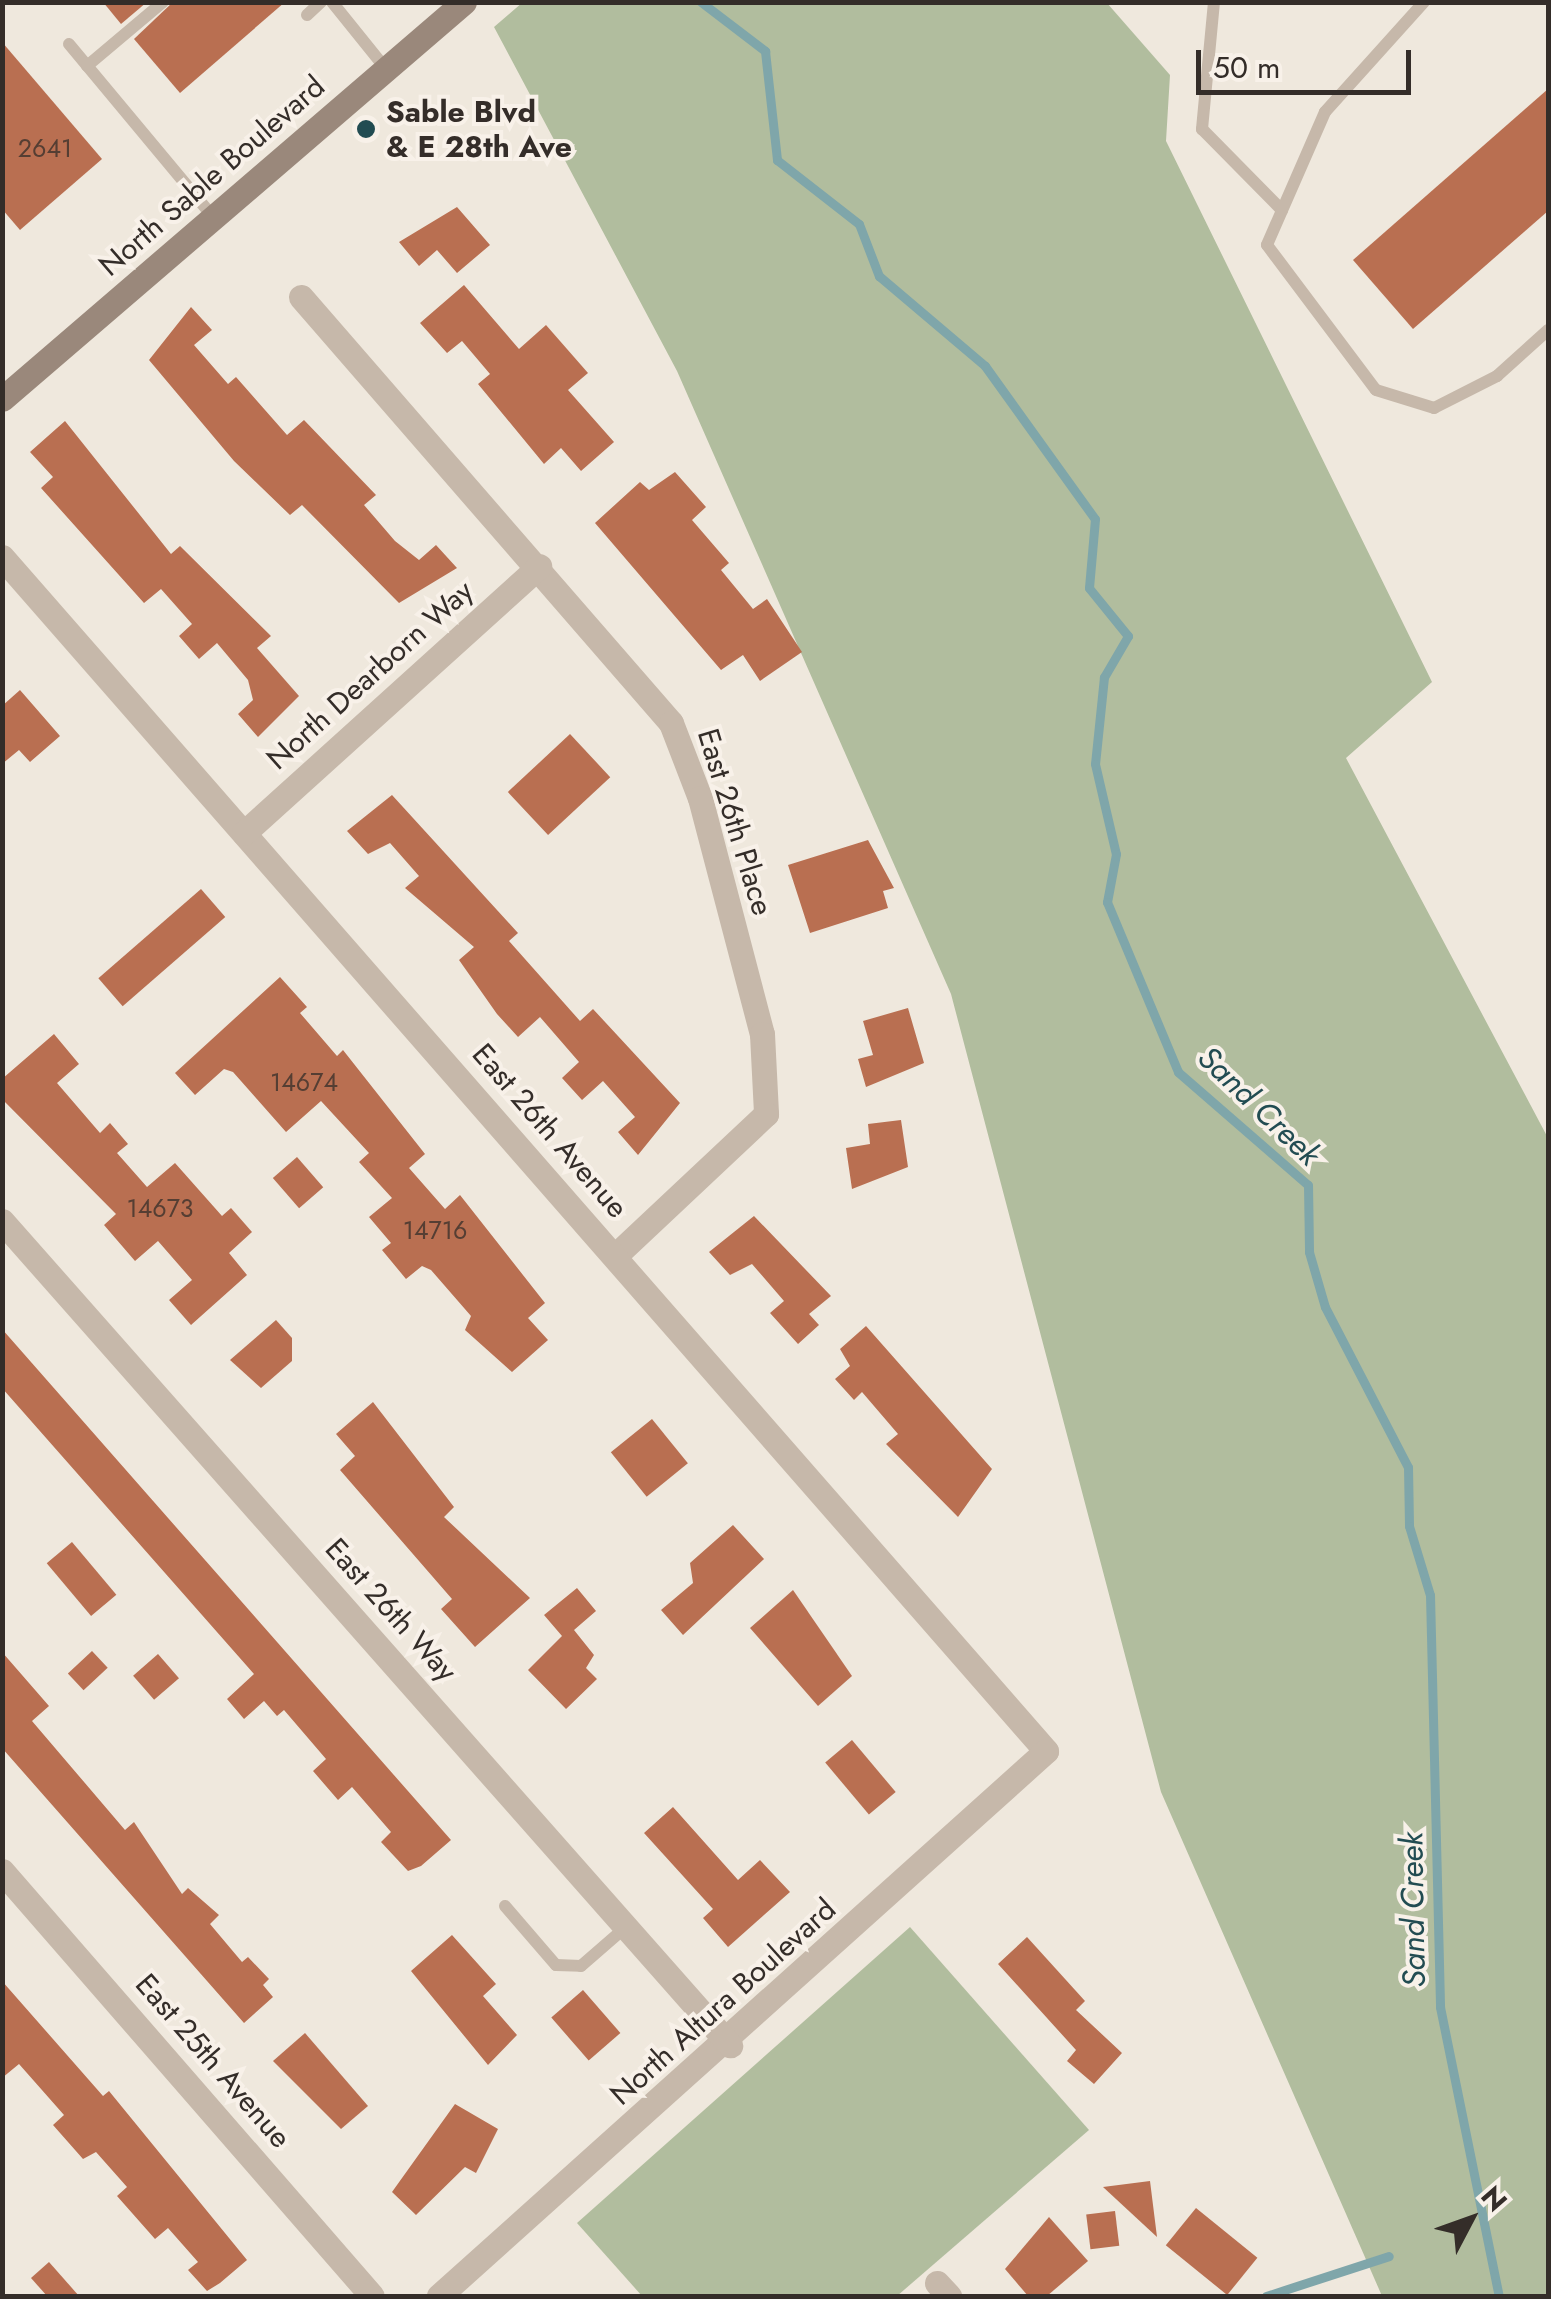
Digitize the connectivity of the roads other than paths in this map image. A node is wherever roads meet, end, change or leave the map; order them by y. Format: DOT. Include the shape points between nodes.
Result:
graph roads {
  1 [pos="164,2"];
  2 [pos="321,2"];
  3 [pos="332,2"];
  4 [pos="464,2"];
  5 [pos="1214,2"];
  6 [pos="1424,2"];
  7 [pos="307,16"];
  8 [pos="69,44"];
  9 [pos="87,66"];
  10 [pos="386,70"];
  11 [pos="1282,210"];
  12 [pos="214,218"];
  13 [pos="301,297"];
  14 [pos="1548,330"];
  15 [pos="2,398"];
  16 [pos="2,557"];
  17 [pos="539,566"];
  18 [pos="244,833"];
  19 [pos="2,1220"];
  20 [pos="616,1256"];
  21 [pos="1046,1751"];
  22 [pos="2,1870"];
  23 [pos="504,1906"];
  24 [pos="626,1926"];
  25 [pos="730,2045"];
  26 [pos="372,2296"];
  27 [pos="439,2296"];
  1 -- 9 [label="lane"];
  2 -- 7 [label="lane"];
  3 -- 10 [label="lane"];
  4 -- 10 [label="street, North Sable Boulevard"];
  5 -- 11 [label="lane" via="1202,129"];
  6 -- 11 [label="lane" via="1325,112"];
  8 -- 9 [label="lane"];
  9 -- 12 [label="lane"];
  10 -- 12 [label="street, North Sable Boulevard"];
  11 -- 14 [label="lane" via="1266,244 1376,390 1434,408 1497,376"];
  12 -- 15 [label="street, North Sable Boulevard"];
  13 -- 17 [label="street, East 26th Place"];
  16 -- 18 [label="street, East 26th Avenue"];
  17 -- 18 [label="street, North Dearborn Way"];
  17 -- 20 [label="street, East 26th Place" via="671,723 700,798 769,1082 766,1114"];
  18 -- 20 [label="street, East 26th Avenue"];
  19 -- 24 [label="street, East 26th Way"];
  20 -- 21 [label="street, East 26th Avenue"];
  21 -- 25 [label="street, North Altura Boulevard"];
  22 -- 26 [label="street, East 25th Avenue"];
  23 -- 24 [label="lane" via="556,1965 581,1966"];
  24 -- 25 [label="street, East 26th Way"];
  25 -- 27 [label="street, North Altura Boulevard"];
}
